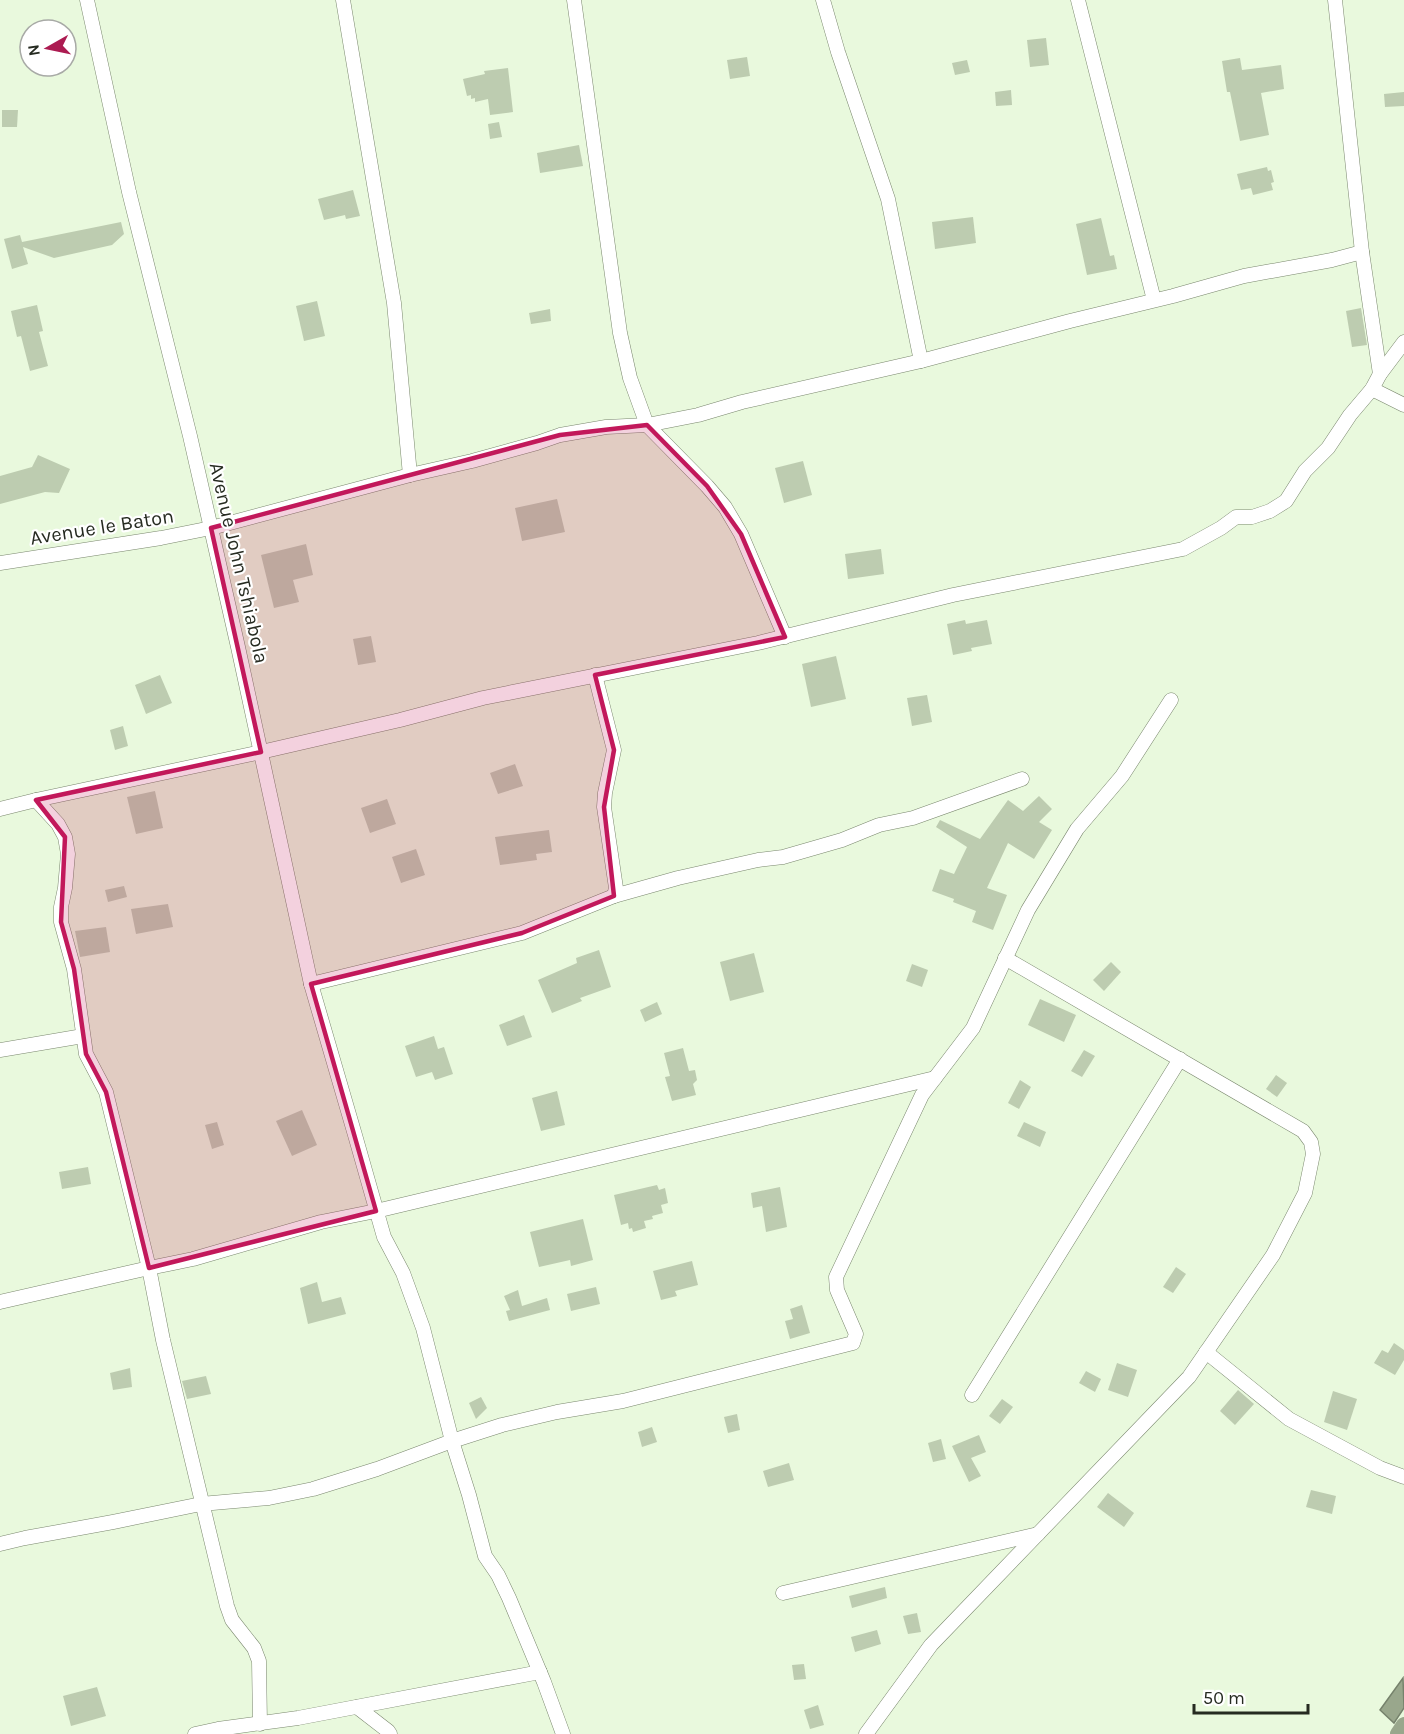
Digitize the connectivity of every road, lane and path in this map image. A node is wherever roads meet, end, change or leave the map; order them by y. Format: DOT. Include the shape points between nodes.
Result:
graph roads {
  1 [pos="87,0"];
  2 [pos="343,0"];
  3 [pos="574,0"];
  4 [pos="823,0"];
  5 [pos="1078,0"];
  6 [pos="1335,0"];
  7 [pos="1362,252"];
  8 [pos="1154,300"];
  9 [pos="1404,342"];
  10 [pos="921,361"];
  11 [pos="1380,374"];
  12 [pos="1372,389"];
  13 [pos="1404,405"];
  14 [pos="647,425"];
  15 [pos="410,475"];
  16 [pos="211,528"];
  17 [pos="0,563"];
  18 [pos="785,637"];
  19 [pos="595,675"];
  20 [pos="1171,700"];
  21 [pos="261,752"];
  22 [pos="1022,779"];
  23 [pos="36,800"];
  24 [pos="0,809"];
  25 [pos="614,896"];
  26 [pos="1005,958"];
  27 [pos="311,984"];
  28 [pos="83,1036"];
  29 [pos="0,1050"];
  30 [pos="1180,1059"];
  31 [pos="935,1078"];
  32 [pos="375,1211"];
  33 [pos="149,1268"];
  34 [pos="0,1302"];
  35 [pos="1206,1352"];
  36 [pos="972,1395"];
  37 [pos="452,1441"];
  38 [pos="1404,1477"];
  39 [pos="201,1504"];
  40 [pos="1039,1534"];
  41 [pos="0,1544"];
  42 [pos="783,1593"];
  43 [pos="540,1672"];
  44 [pos="357,1707"];
  45 [pos="260,1724"];
  46 [pos="195,1734"];
  47 [pos="390,1734"];
  48 [pos="563,1734"];
  49 [pos="866,1734"];
  1 -- 16 [label="street, Avenue John Tshiabola" via="129,192"];
  2 -- 15 [label="street" via="394,303"];
  3 -- 14 [label="street" via="620,333 630,378"];
  4 -- 10 [label="street" via="888,199"];
  5 -- 8 [label="street"];
  6 -- 7 [label="street"];
  7 -- 8 [label="street, Avenue le Baton" via="1244,276"];
  7 -- 11 [label="street"];
  8 -- 10 [label="street, Avenue le Baton"];
  9 -- 11 [label="street"];
  10 -- 14 [label="street, Avenue le Baton"];
  11 -- 12 [label="street"];
  12 -- 13 [label="street"];
  12 -- 18 [label="street" via="1305,471 1286,501 1270,511 1236,517 1183,549 953,595"];
  14 -- 15 [label="street, Avenue le Baton" via="560,435"];
  14 -- 18 [label="street" via="725,507 741,534"];
  15 -- 16 [label="street, Avenue le Baton"];
  16 -- 17 [label="street, Avenue le Baton"];
  16 -- 21 [label="street, Avenue John Tshiabola"];
  18 -- 19 [label="street"];
  19 -- 21 [label="street"];
  19 -- 25 [label="street" via="614,750 604,807"];
  20 -- 26 [label="street" via="1122,776 1077,830 1028,910"];
  21 -- 23 [label="street"];
  21 -- 27 [label="street, Avenue John Tshiabola"];
  22 -- 25 [label="street" via="812,849"];
  23 -- 24 [label="street"];
  23 -- 28 [label="street" via="65,837 68,854 61,922 74,969"];
  25 -- 27 [label="street" via="522,933"];
  26 -- 30 [label="street"];
  26 -- 31 [label="street" via="973,1028"];
  27 -- 32 [label="street, Avenue John Tshiabola"];
  28 -- 29 [label="street"];
  28 -- 33 [label="street" via="86,1054 106,1092"];
  30 -- 35 [label="street" via="1304,1131 1313,1154 1305,1193 1274,1255"];
  30 -- 36 [label="street"];
  31 -- 32 [label="street"];
  31 -- 37 [label="street" via="922,1095 836,1277 837,1290 855,1334 853,1343 623,1401 502,1425"];
  32 -- 33 [label="street"];
  32 -- 37 [label="street, Avenue John Tshiabola" via="413,1299"];
  33 -- 34 [label="street"];
  33 -- 39 [label="street"];
  35 -- 38 [label="street" via="1289,1419"];
  35 -- 40 [label="street" via="1189,1377"];
  37 -- 39 [label="street" via="313,1489"];
  37 -- 43 [label="street, Avenue John Tshiabola" via="485,1556 506,1590"];
  39 -- 41 [label="street"];
  39 -- 45 [label="street" via="232,1620 259,1661"];
  40 -- 42 [label="street"];
  40 -- 49 [label="street" via="931,1645"];
  43 -- 44 [label="street"];
  43 -- 48 [label="street, Avenue John Tshiabola"];
  44 -- 45 [label="street"];
  44 -- 47 [label="street"];
  45 -- 46 [label="street"];
}
